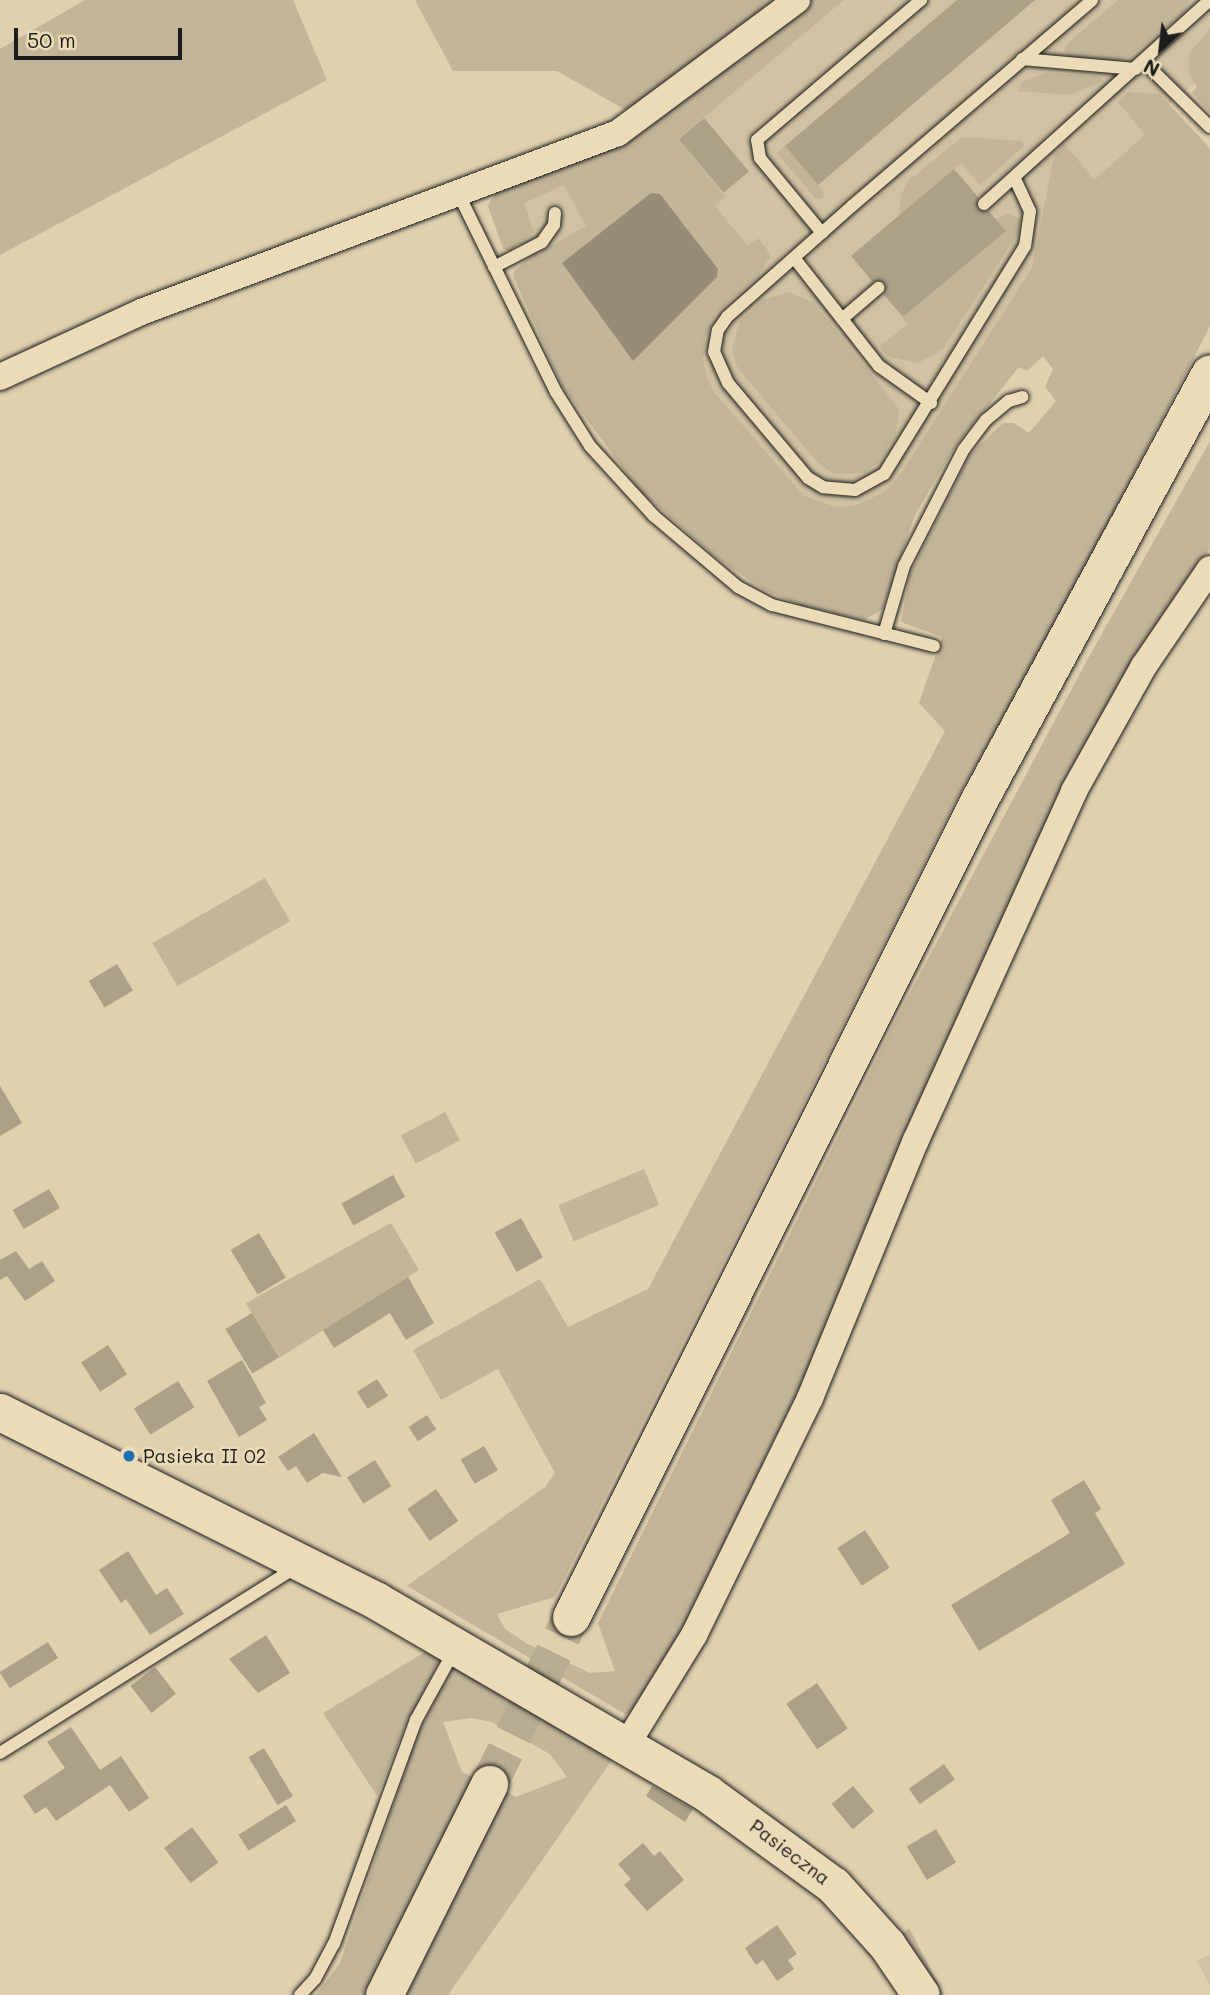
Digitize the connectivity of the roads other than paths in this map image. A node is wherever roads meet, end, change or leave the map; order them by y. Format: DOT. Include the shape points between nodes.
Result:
graph roads {
  1 [pos="797,0"];
  2 [pos="921,0"];
  3 [pos="1092,0"];
  4 [pos="1210,0"];
  5 [pos="1022,59"];
  6 [pos="1141,66"];
  7 [pos="1210,127"];
  8 [pos="1015,179"];
  9 [pos="458,193"];
  10 [pos="984,204"];
  11 [pos="555,213"];
  12 [pos="822,233"];
  13 [pos="795,259"];
  14 [pos="494,267"];
  15 [pos="878,288"];
  16 [pos="842,319"];
  17 [pos="1210,373"];
  18 [pos="0,377"];
  19 [pos="1022,397"];
  20 [pos="930,403"];
  21 [pos="1210,569"];
  22 [pos="884,634"];
  23 [pos="934,646"];
  24 [pos="0,1412"];
  25 [pos="303,1563"];
  26 [pos="572,1616"];
  27 [pos="457,1645"];
  28 [pos="628,1744"];
  29 [pos="0,1753"];
  30 [pos="489,1784"];
  31 [pos="300,1995"];
  32 [pos="384,1995"];
  33 [pos="920,1995"];
  1 -- 9 [label="street" via="618,133"];
  2 -- 12 [label="lane" via="757,140 760,158"];
  3 -- 5 [label="lane"];
  4 -- 6 [label="lane"];
  5 -- 6 [label="lane"];
  5 -- 12 [label="lane"];
  6 -- 7 [label="lane"];
  6 -- 8 [label="lane" via="1098,98"];
  8 -- 10 [label="lane"];
  8 -- 20 [label="lane" via="1030,211 1025,246"];
  9 -- 14 [label="lane"];
  9 -- 18 [label="street" via="141,312"];
  11 -- 14 [label="lane" via="554,226 542,242"];
  12 -- 13 [label="lane"];
  13 -- 16 [label="lane"];
  13 -- 20 [label="lane" via="726,317 714,352 728,383 808,478 837,490 855,490 872,483 884,474"];
  14 -- 22 [label="lane" via="556,393 590,446 654,516 738,587 772,605"];
  15 -- 16 [label="lane"];
  16 -- 20 [label="lane" via="879,366"];
  17 -- 26 [label="main road" via="979,800"];
  19 -- 22 [label="lane" via="1009,401 986,420 964,449 904,566"];
  21 -- 28 [label="street" via="1143,666 1079,780 916,1140 810,1398 694,1635"];
  22 -- 23 [label="lane"];
  24 -- 25 [label="main road, Pasieczna"];
  25 -- 27 [label="main road, Pasieczna"];
  25 -- 29 [label="lane"];
  27 -- 28 [label="main road, Pasieczna"];
  27 -- 31 [label="lane" via="411,1732 334,1944 315,1979"];
  28 -- 33 [label="main road, Pasieczna" via="757,1826 819,1873 887,1945"];
  30 -- 32 [label="main road"];
}
